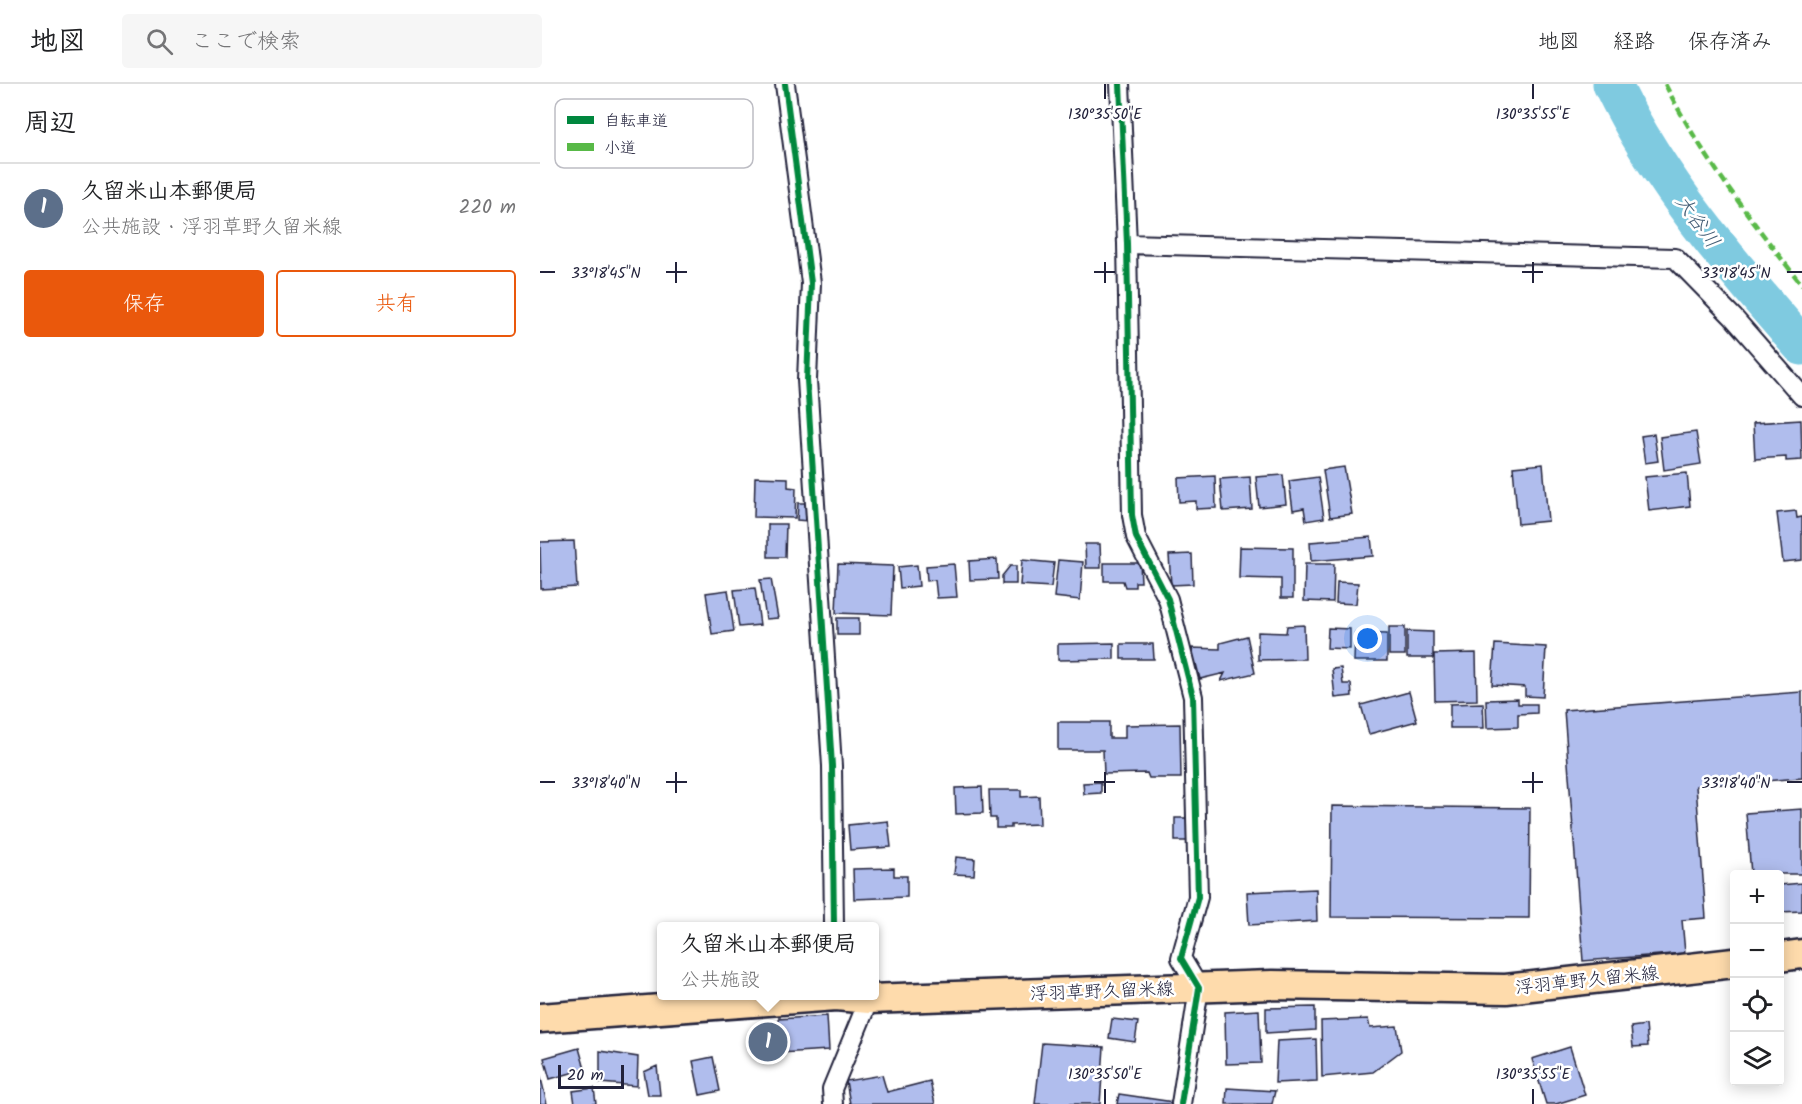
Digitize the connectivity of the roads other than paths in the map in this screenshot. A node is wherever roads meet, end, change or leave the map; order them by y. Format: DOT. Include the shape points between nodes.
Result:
graph roads {
  1 [pos="786,84"];
  2 [pos="1120,84"];
  3 [pos="1127,244"];
  4 [pos="1802,396"];
  5 [pos="834,922"];
  6 [pos="1802,954"];
  7 [pos="1784,956"];
  8 [pos="1730,963"];
  9 [pos="1199,988"];
  10 [pos="879,999"];
  11 [pos="782,1000"];
  12 [pos="869,1000"];
  13 [pos="540,1018"];
  14 [pos="833,1104"];
  15 [pos="1181,1104"];
  1 -- 5 [label="street" via="811,283 807,380 832,766"];
  2 -- 3 [label="street"];
  3 -- 4 [label="street" via="1675,258"];
  3 -- 9 [label="street" via="1132,515 1136,537 1168,599 1193,697 1198,897 1181,958"];
  6 -- 7 [label="main road"];
  8 -- 9 [label="main road, 浮羽草野久留米線" via="1506,989 1272,985"];
  9 -- 10 [label="main road, 浮羽草野久留米線"];
  9 -- 15 [label="street"];
  11 -- 13 [label="main road, 浮羽草野久留米線"];
  12 -- 14 [label="street" via="832,1089"];
}
